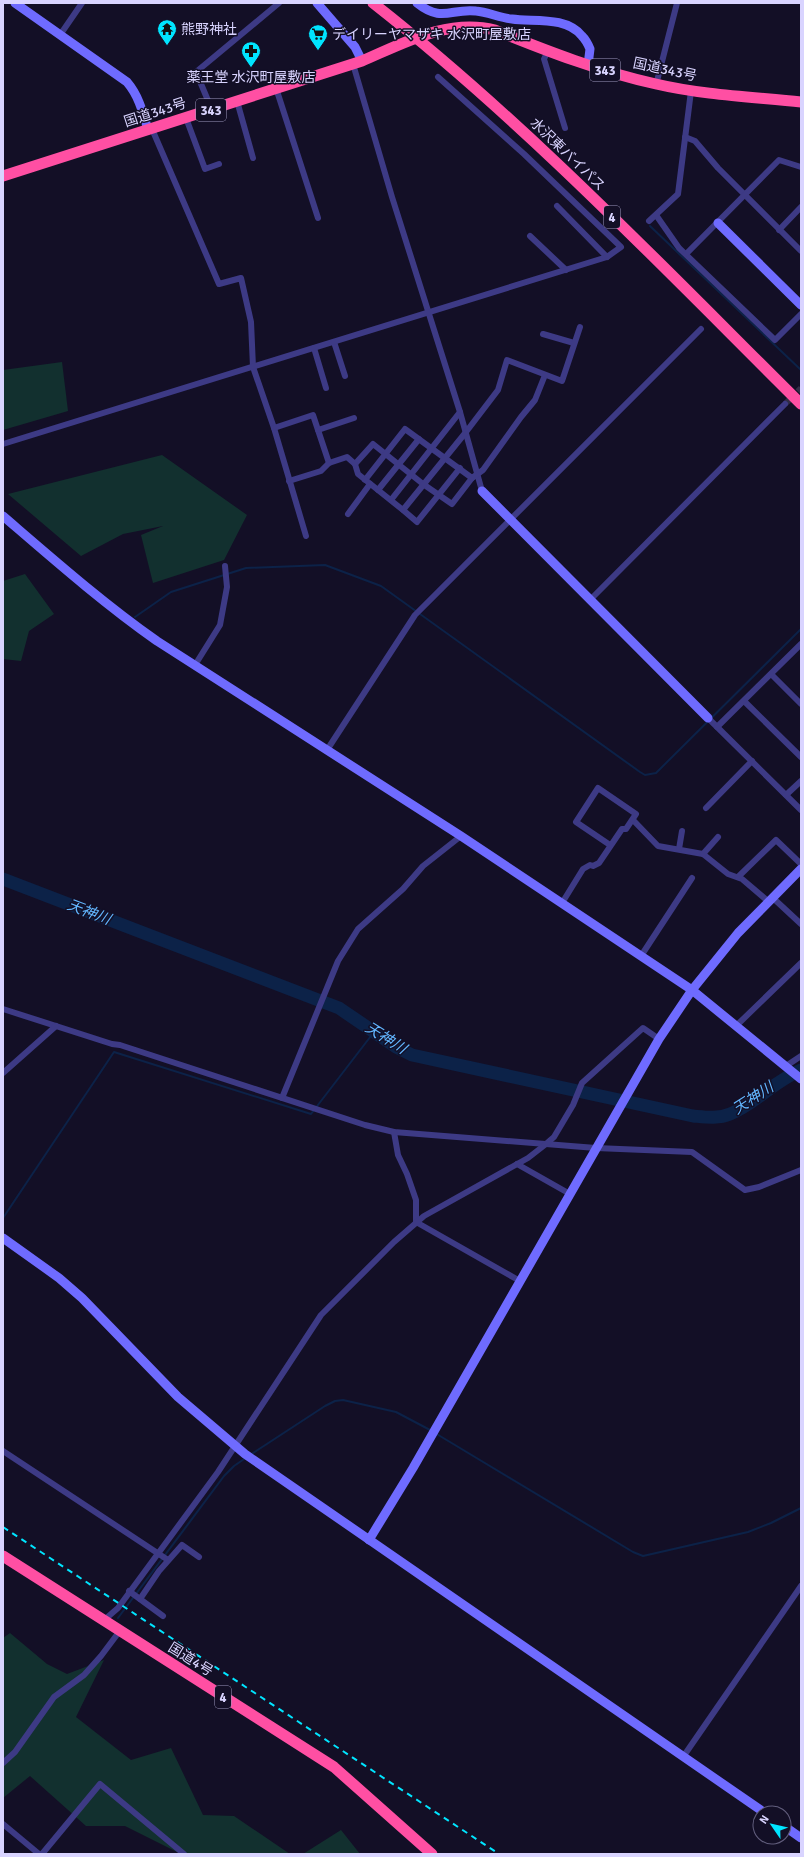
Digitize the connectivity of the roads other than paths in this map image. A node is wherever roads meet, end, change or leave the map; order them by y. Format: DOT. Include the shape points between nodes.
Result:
graph roads {
  1 [pos="15,3"];
  2 [pos="82,3"];
  3 [pos="279,3"];
  4 [pos="317,3"];
  5 [pos="373,3"];
  6 [pos="417,3"];
  7 [pos="677,3"];
  8 [pos="60,35"];
  9 [pos="416,38"];
  10 [pos="548,51"];
  11 [pos="357,62"];
  12 [pos="588,65"];
  13 [pos="438,77"];
  14 [pos="656,84"];
  15 [pos="276,88"];
  16 [pos="691,90"];
  17 [pos="237,101"];
  18 [pos="801,102"];
  19 [pos="212,110"];
  20 [pos="186,118"];
  21 [pos="565,128"];
  22 [pos="150,129"];
  23 [pos="685,137"];
  24 [pos="254,158"];
  25 [pos="219,164"];
  26 [pos="801,167"];
  27 [pos="3,176"];
  28 [pos="745,196"];
  29 [pos="557,206"];
  30 [pos="801,208"];
  31 [pos="656,215"];
  32 [pos="318,218"];
  33 [pos="649,221"];
  34 [pos="718,223"];
  35 [pos="779,230"];
  36 [pos="530,236"];
  37 [pos="801,251"];
  38 [pos="686,254"];
  39 [pos="606,258"];
  40 [pos="566,270"];
  41 [pos="801,305"];
  42 [pos="430,312"];
  43 [pos="801,314"];
  44 [pos="580,327"];
  45 [pos="701,329"];
  46 [pos="543,334"];
  47 [pos="334,342"];
  48 [pos="574,343"];
  49 [pos="314,348"];
  50 [pos="253,367"];
  51 [pos="545,375"];
  52 [pos="345,376"];
  53 [pos="326,388"];
  54 [pos="785,404"];
  55 [pos="801,404"];
  56 [pos="460,412"];
  57 [pos="354,418"];
  58 [pos="274,428"];
  59 [pos="318,430"];
  60 [pos="466,432"];
  61 [pos="419,439"];
  62 [pos="3,444"];
  63 [pos="431,449"];
  64 [pos="386,454"];
  65 [pos="444,458"];
  66 [pos="329,463"];
  67 [pos="355,464"];
  68 [pos="398,464"];
  69 [pos="460,468"];
  70 [pos="411,474"];
  71 [pos="474,476"];
  72 [pos="289,481"];
  73 [pos="368,482"];
  74 [pos="423,484"];
  75 [pos="378,490"];
  76 [pos="482,491"];
  77 [pos="439,494"];
  78 [pos="391,500"];
  79 [pos="403,510"];
  80 [pos="348,514"];
  81 [pos="3,516"];
  82 [pos="510,520"];
  83 [pos="306,536"];
  84 [pos="225,566"];
  85 [pos="590,600"];
  86 [pos="800,648"];
  87 [pos="195,665"];
  88 [pos="771,674"];
  89 [pos="744,701"];
  90 [pos="801,704"];
  91 [pos="710,720"];
  92 [pos="718,727"];
  93 [pos="327,750"];
  94 [pos="801,757"];
  95 [pos="752,761"];
  96 [pos="801,781"];
  97 [pos="786,796"];
  98 [pos="706,808"];
  99 [pos="801,810"];
  100 [pos="632,820"];
  101 [pos="682,831"];
  102 [pos="460,836"];
  103 [pos="718,837"];
  104 [pos="610,845"];
  105 [pos="679,849"];
  106 [pos="703,854"];
  107 [pos="801,864"];
  108 [pos="801,869"];
  109 [pos="692,878"];
  110 [pos="738,878"];
  111 [pos="771,900"];
  112 [pos="562,903"];
  113 [pos="801,924"];
  114 [pos="641,956"];
  115 [pos="801,963"];
  116 [pos="692,990"];
  117 [pos="3,1009"];
  118 [pos="56,1026"];
  119 [pos="736,1026"];
  120 [pos="659,1039"];
  121 [pos="801,1056"];
  122 [pos="786,1066"];
  123 [pos="3,1073"];
  124 [pos="801,1079"];
  125 [pos="282,1098"];
  126 [pos="394,1132"];
  127 [pos="546,1144"];
  128 [pos="596,1148"];
  129 [pos="517,1164"];
  130 [pos="799,1173"];
  131 [pos="570,1194"];
  132 [pos="416,1222"];
  133 [pos="3,1238"];
  134 [pos="520,1281"];
  135 [pos="236,1446"];
  136 [pos="3,1451"];
  137 [pos="369,1540"];
  138 [pos="3,1556"];
  139 [pos="162,1556"];
  140 [pos="199,1558"];
  141 [pos="801,1586"];
  142 [pos="135,1595"];
  143 [pos="163,1616"];
  144 [pos="103,1621"];
  145 [pos="119,1632"];
  146 [pos="683,1757"];
  147 [pos="3,1763"];
  148 [pos="753,1805"];
  149 [pos="3,1824"];
  150 [pos="792,1832"];
  151 [pos="801,1838"];
  152 [pos="429,1853"];
  153 [pos="39,1854"];
  154 [pos="42,1854"];
  155 [pos="184,1854"];
  1 -- 8 [label="street"];
  2 -- 8 [label="street"];
  3 -- 19 [label="street" via="196,72"];
  4 -- 11 [label="street" via="356,47"];
  5 -- 9 [label="highway, 水沢東バイパス / 4"];
  6 -- 12 [label="street" via="435,13 450,14 475,10 510,19 553,21 569,26 581,34 590,49"];
  7 -- 14 [label="street"];
  8 -- 22 [label="street" via="127,82 134,90"];
  9 -- 10 [label="highway, 国道343号 / 343" via="448,28 480,26"];
  9 -- 11 [label="highway, 国道343号 / 343"];
  9 -- 55 [label="highway, 水沢東バイパス / 4" via="560,165"];
  10 -- 12 [label="highway, 国道343号 / 343"];
  10 -- 21 [label="street" via="544,58"];
  11 -- 15 [label="highway, 国道343号 / 343"];
  11 -- 42 [label="street" via="392,197"];
  12 -- 14 [label="highway, 国道343号 / 343"];
  13 -- 39 [label="street" via="524,154 621,247"];
  14 -- 16 [label="highway, 国道343号 / 343"];
  15 -- 17 [label="highway, 国道343号 / 343"];
  15 -- 32 [label="street"];
  16 -- 18 [label="highway, 国道343号 / 343"];
  16 -- 23 [label="street"];
  17 -- 19 [label="highway, 国道343号 / 343"];
  17 -- 24 [label="street"];
  19 -- 20 [label="highway, 国道343号 / 343"];
  20 -- 22 [label="highway, 国道343号 / 343"];
  20 -- 25 [label="street" via="205,169"];
  22 -- 27 [label="highway, 国道343号 / 343"];
  22 -- 50 [label="street" via="219,284 241,278 251,322"];
  23 -- 28 [label="street" via="695,141"];
  23 -- 31 [label="street" via="678,194"];
  26 -- 28 [label="street" via="779,160"];
  28 -- 34 [label="street"];
  28 -- 35 [label="street"];
  29 -- 39 [label="street"];
  30 -- 35 [label="street"];
  31 -- 33 [label="street"];
  31 -- 38 [label="street"];
  34 -- 38 [label="street"];
  34 -- 41 [label="street"];
  35 -- 37 [label="street"];
  36 -- 40 [label="street"];
  38 -- 43 [label="street" via="775,340"];
  39 -- 40 [label="street"];
  40 -- 42 [label="street"];
  42 -- 47 [label="street"];
  42 -- 56 [label="street"];
  44 -- 48 [label="street"];
  45 -- 82 [label="street"];
  46 -- 48 [label="street"];
  47 -- 49 [label="street"];
  47 -- 52 [label="street"];
  48 -- 51 [label="street" via="562,381"];
  49 -- 50 [label="street"];
  49 -- 53 [label="street"];
  50 -- 58 [label="street"];
  50 -- 62 [label="street"];
  51 -- 60 [label="street" via="507,360 498,390"];
  51 -- 71 [label="street" via="535,400 483,470"];
  54 -- 85 [label="street"];
  56 -- 60 [label="street"];
  56 -- 63 [label="street"];
  57 -- 59 [label="street"];
  58 -- 59 [label="street" via="314,415"];
  58 -- 72 [label="street"];
  59 -- 66 [label="street"];
  60 -- 65 [label="street"];
  60 -- 71 [label="street"];
  61 -- 63 [label="street"];
  61 -- 64 [label="street" via="405,429"];
  61 -- 68 [label="street"];
  63 -- 65 [label="street"];
  63 -- 70 [label="street"];
  64 -- 67 [label="street" via="373,444"];
  64 -- 68 [label="street"];
  64 -- 73 [label="street"];
  65 -- 69 [label="street"];
  65 -- 74 [label="street"];
  66 -- 67 [label="street" via="347,457"];
  66 -- 72 [label="street" via="321,471"];
  67 -- 73 [label="street" via="358,474"];
  68 -- 70 [label="street"];
  68 -- 75 [label="street"];
  69 -- 71 [label="street"];
  69 -- 77 [label="street"];
  70 -- 74 [label="street"];
  70 -- 78 [label="street"];
  71 -- 76 [label="street"];
  71 -- 77 [label="street" via="452,504"];
  72 -- 83 [label="street"];
  73 -- 75 [label="street"];
  73 -- 80 [label="street"];
  74 -- 77 [label="street"];
  74 -- 79 [label="street"];
  75 -- 78 [label="street"];
  76 -- 82 [label="street"];
  77 -- 79 [label="street" via="417,522"];
  78 -- 79 [label="street"];
  81 -- 87 [label="street" via="122,617"];
  82 -- 85 [label="street"];
  82 -- 93 [label="street" via="415,615"];
  84 -- 87 [label="street" via="227,588 220,625"];
  85 -- 91 [label="street"];
  86 -- 88 [label="street"];
  87 -- 93 [label="street"];
  88 -- 89 [label="street"];
  88 -- 90 [label="street"];
  89 -- 92 [label="street"];
  89 -- 94 [label="street"];
  91 -- 92 [label="street"];
  92 -- 95 [label="street"];
  93 -- 102 [label="street"];
  95 -- 97 [label="street"];
  95 -- 98 [label="street"];
  96 -- 97 [label="street"];
  97 -- 99 [label="street"];
  100 -- 104 [label="street"];
  100 -- 104 [label="street" via="636,814 598,788 576,822"];
  100 -- 105 [label="street" via="658,846"];
  101 -- 105 [label="street"];
  102 -- 112 [label="street"];
  102 -- 125 [label="street" via="423,866 403,889 358,929 338,961"];
  103 -- 106 [label="street"];
  104 -- 112 [label="street" via="599,863 583,869"];
  105 -- 106 [label="street"];
  106 -- 110 [label="street" via="728,874"];
  107 -- 110 [label="street" via="776,840"];
  108 -- 111 [label="street"];
  109 -- 114 [label="street"];
  110 -- 111 [label="street"];
  111 -- 113 [label="street"];
  111 -- 116 [label="street" via="738,933"];
  112 -- 114 [label="street"];
  114 -- 116 [label="street"];
  115 -- 119 [label="street"];
  116 -- 119 [label="street"];
  116 -- 120 [label="street"];
  117 -- 118 [label="street"];
  118 -- 123 [label="street"];
  118 -- 125 [label="street"];
  119 -- 122 [label="street"];
  120 -- 127 [label="street" via="642,1028 582,1083 573,1105 554,1137"];
  120 -- 128 [label="street"];
  121 -- 122 [label="street"];
  122 -- 124 [label="street"];
  125 -- 126 [label="street" via="364,1125"];
  126 -- 127 [label="street"];
  126 -- 132 [label="street" via="398,1155 416,1200"];
  127 -- 128 [label="street"];
  127 -- 129 [label="street"];
  128 -- 130 [label="street" via="692,1152 745,1190"];
  128 -- 131 [label="street"];
  129 -- 131 [label="street"];
  129 -- 132 [label="street"];
  131 -- 134 [label="street"];
  132 -- 134 [label="street"];
  132 -- 135 [label="street" via="321,1315"];
  133 -- 135 [label="street" via="59,1278 82,1298 178,1397"];
  134 -- 137 [label="street" via="414,1468"];
  135 -- 137 [label="street"];
  135 -- 139 [label="street"];
  136 -- 139 [label="street"];
  137 -- 146 [label="street"];
  138 -- 144 [label="highway, 国道4号 / 4"];
  139 -- 140 [label="street" via="182,1546"];
  139 -- 142 [label="street"];
  139 -- 142 [label="street"];
  141 -- 146 [label="street"];
  142 -- 143 [label="street"];
  142 -- 144 [label="street"];
  144 -- 145 [label="highway, 国道4号 / 4"];
  145 -- 147 [label="street" via="84,1675 54,1697 15,1752"];
  145 -- 152 [label="highway, 国道4号 / 4" via="334,1767"];
  146 -- 148 [label="street"];
  149 -- 153 [label="street"];
  150 -- 151 [label="street"];
  154 -- 155 [label="street" via="100,1784"];
}
